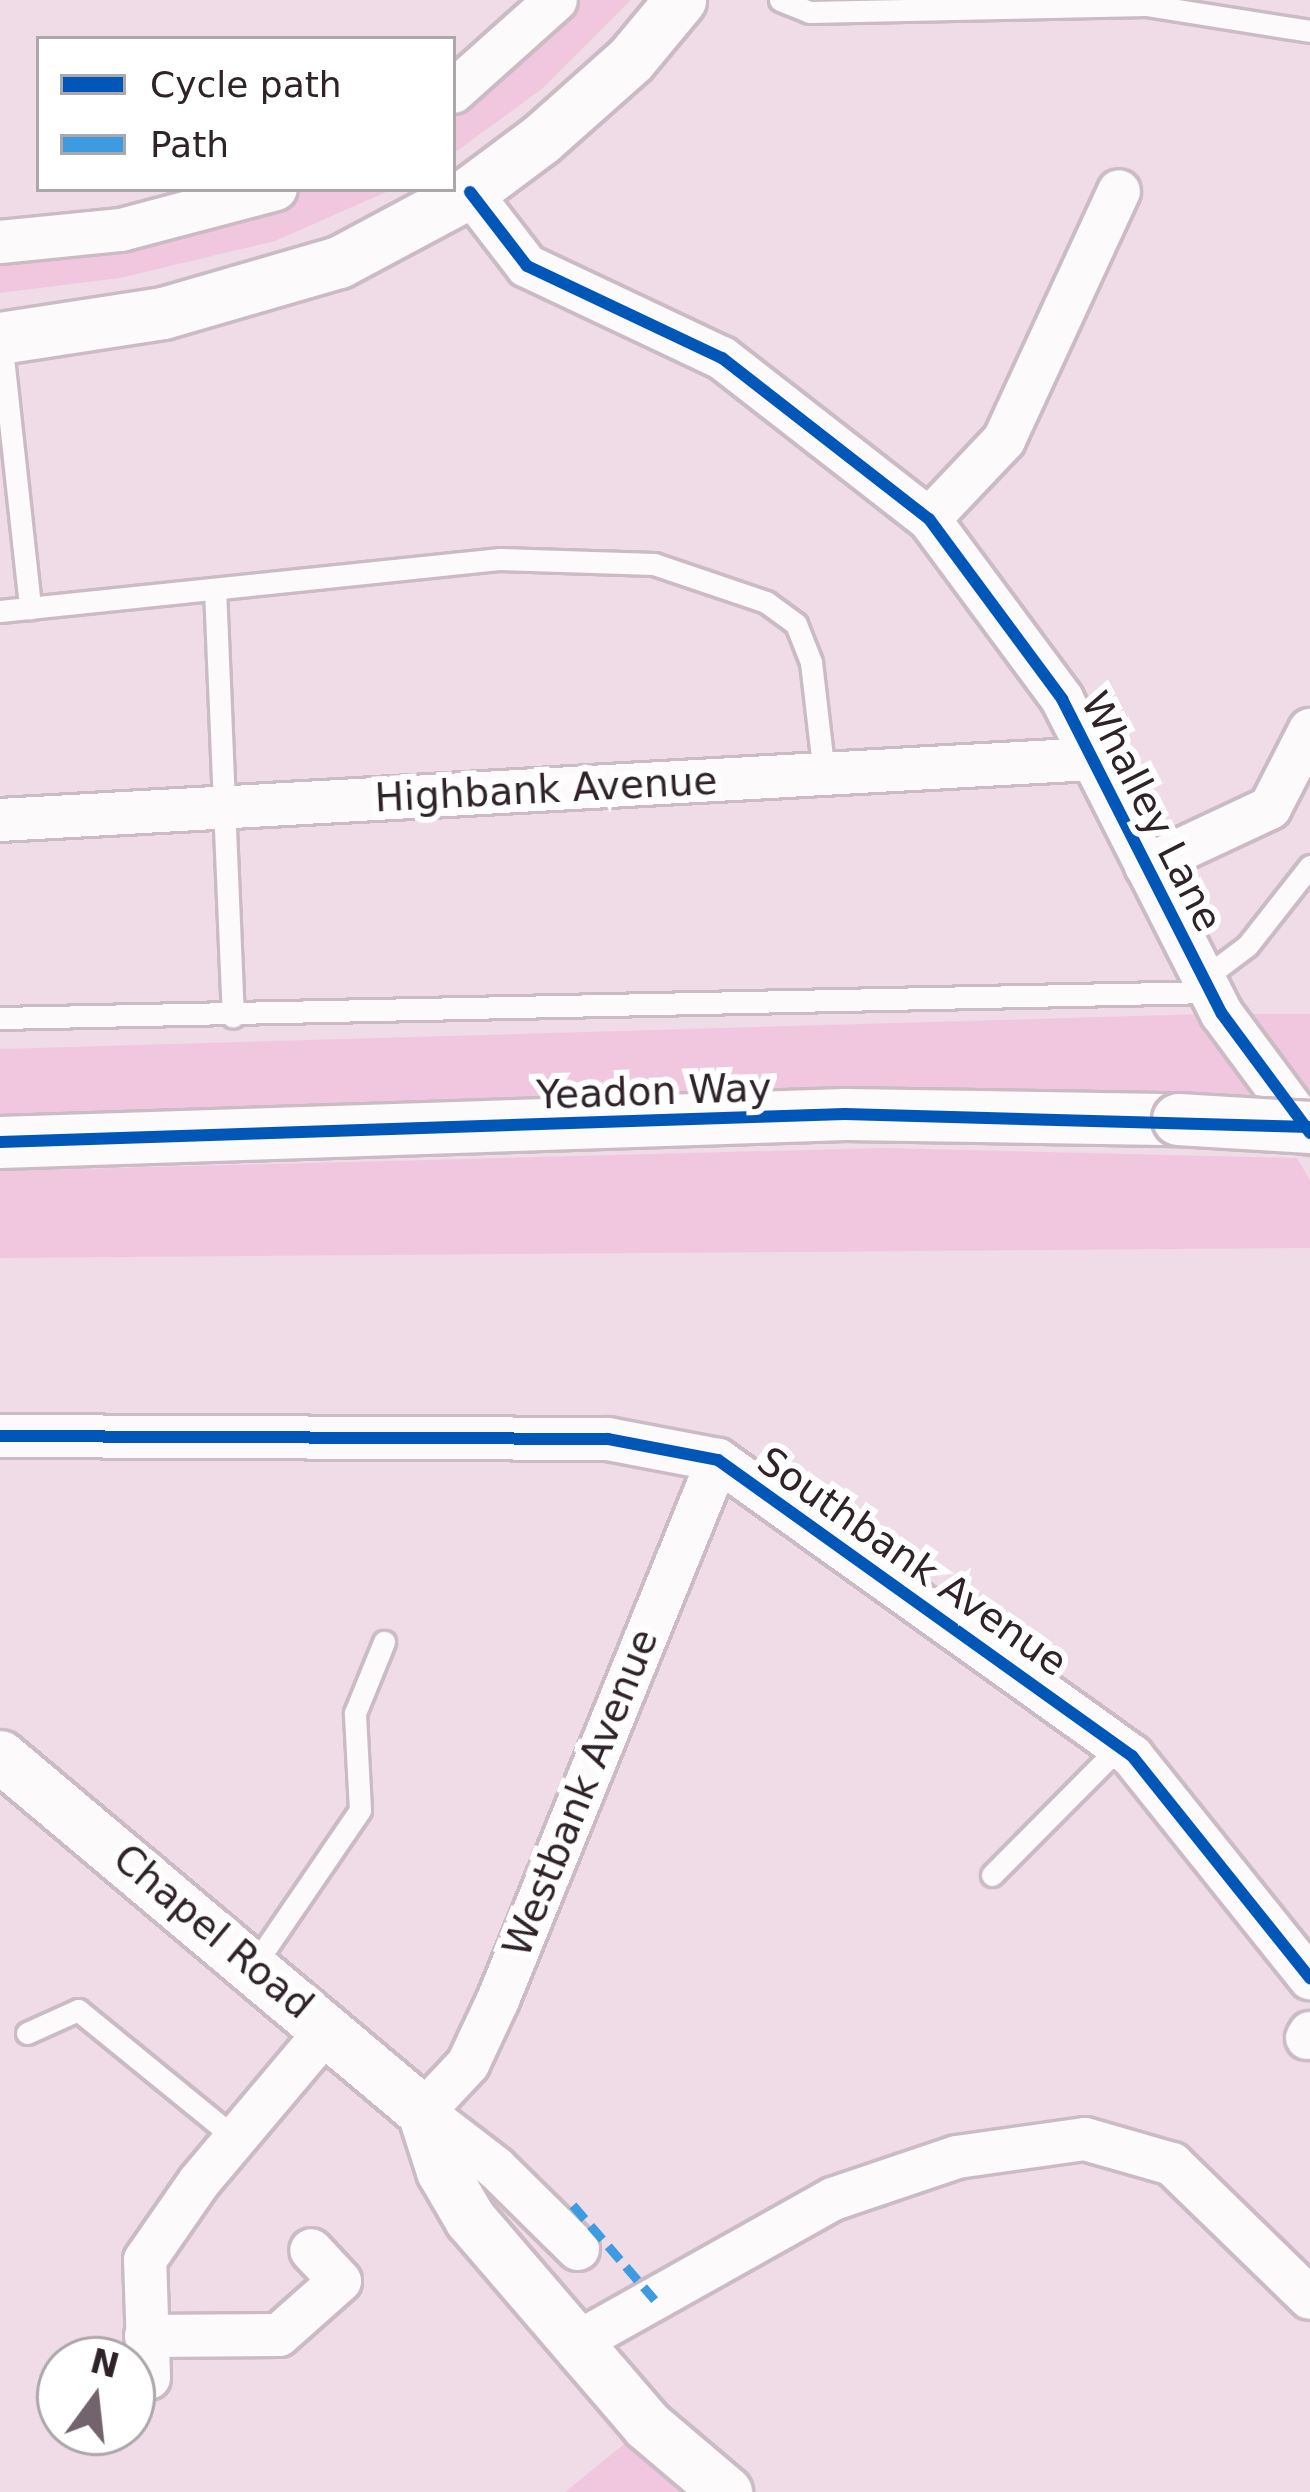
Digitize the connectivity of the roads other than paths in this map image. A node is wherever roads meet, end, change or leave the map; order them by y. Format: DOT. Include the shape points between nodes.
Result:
graph roads {
  1 [pos="556,0"];
  2 [pos="680,0"];
  3 [pos="780,0"];
  4 [pos="1310,31"];
  5 [pos="456,89"];
  6 [pos="1119,190"];
  7 [pos="265,192"];
  8 [pos="470,192"];
  9 [pos="0,242"];
  10 [pos="0,338"];
  11 [pos="929,519"];
  12 [pos="215,589"];
  13 [pos="30,608"];
  14 [pos="0,611"];
  15 [pos="1310,730"];
  16 [pos="1093,759"];
  17 [pos="824,775"];
  18 [pos="224,808"];
  19 [pos="0,820"];
  20 [pos="1146,866"];
  21 [pos="1310,866"];
  22 [pos="1206,986"];
  23 [pos="233,1017"];
  24 [pos="0,1018"];
  25 [pos="1310,1130"];
  26 [pos="0,1142"];
  27 [pos="0,1436"];
  28 [pos="718,1460"];
  29 [pos="384,1642"];
  30 [pos="1119,1747"];
  31 [pos="0,1756"];
  32 [pos="992,1875"];
  33 [pos="255,1964"];
  34 [pos="1310,1978"];
  35 [pos="328,2030"];
  36 [pos="28,2033"];
  37 [pos="423,2112"];
  38 [pos="236,2139"];
  39 [pos="578,2249"];
  40 [pos="311,2250"];
  41 [pos="1310,2298"];
  42 [pos="578,2342"];
  43 [pos="726,2492"];
  1 -- 5 [label="street"];
  2 -- 8 [label="street" via="585,103"];
  3 -- 4 [label="lane" via="809,12 1146,5"];
  6 -- 11 [label="street" via="1004,440"];
  7 -- 9 [label="street" via="121,230"];
  8 -- 10 [label="street" via="339,262 269,288 99,327"];
  8 -- 11 [label="street, Whalley Lane" via="526,266 737,368"];
  10 -- 13 [label="lane"];
  11 -- 16 [label="street, Whalley Lane" via="1062,699"];
  12 -- 13 [label="lane"];
  12 -- 17 [label="lane" via="500,560 654,564 766,602 796,624 811,662"];
  12 -- 18 [label="lane"];
  13 -- 14 [label="lane"];
  15 -- 20 [label="street" via="1270,808"];
  16 -- 17 [label="street, Highbank Avenue"];
  16 -- 20 [label="street, Whalley Lane"];
  17 -- 18 [label="street, Highbank Avenue"];
  18 -- 19 [label="street, Highbank Avenue"];
  18 -- 23 [label="lane"];
  20 -- 22 [label="street, Whalley Lane"];
  21 -- 22 [label="lane"];
  22 -- 23 [label="lane"];
  22 -- 25 [label="street, Whalley Lane"];
  23 -- 24 [label="lane"];
  25 -- 26 [label="street, Yeadon Way, bridge" via="1178,1119 845,1114"];
  27 -- 28 [label="street, Southbank Avenue" via="608,1439"];
  28 -- 30 [label="street, Southbank Avenue"];
  28 -- 37 [label="street, Westbank Avenue" via="498,2000 468,2064"];
  29 -- 33 [label="lane" via="356,1713 360,1810"];
  30 -- 32 [label="lane"];
  30 -- 34 [label="street, Southbank Avenue"];
  31 -- 33 [label="street, Chapel Road"];
  33 -- 35 [label="street, Chapel Road"];
  35 -- 37 [label="street, Chapel Road"];
  35 -- 38 [label="street"];
  36 -- 38 [label="lane" via="78,2010"];
  37 -- 39 [label="street, Chapel Road" via="496,2168"];
  37 -- 42 [label="street" via="470,2219"];
  38 -- 40 [label="street" via="145,2260 147,2357 279,2335 340,2282"];
  41 -- 42 [label="street" via="1172,2164 1085,2139 957,2157 833,2199"];
  42 -- 43 [label="street" via="647,2425"];
}
